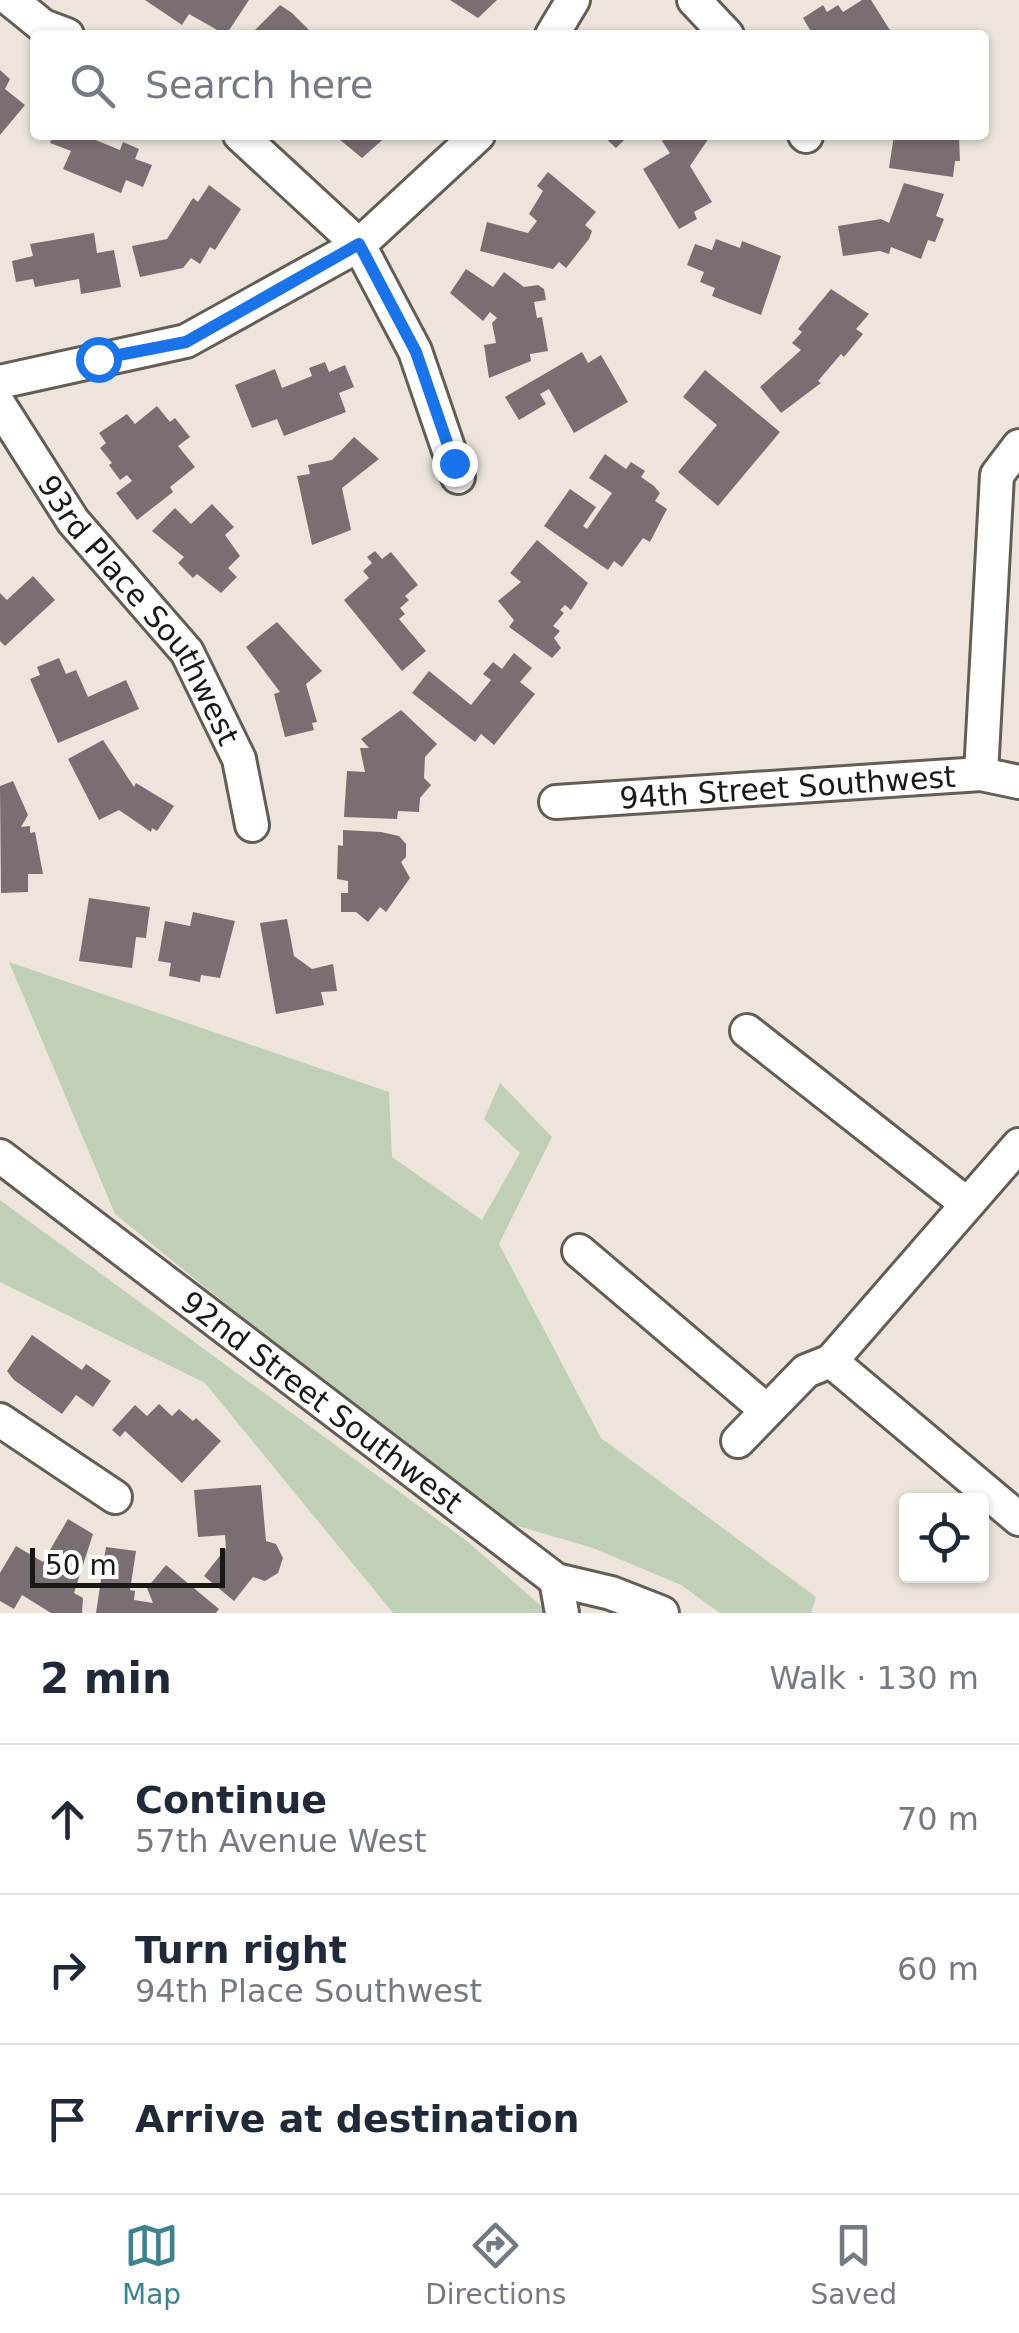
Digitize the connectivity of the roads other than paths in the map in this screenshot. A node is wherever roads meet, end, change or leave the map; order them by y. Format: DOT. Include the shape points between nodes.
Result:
graph roads {
  1 [pos="11,0"];
  2 [pos="573,0"];
  3 [pos="694,0"];
  4 [pos="54,30"];
  5 [pos="555,30"];
  6 [pos="722,30"];
  7 [pos="245,140"];
  8 [pos="473,140"];
  9 [pos="359,244"];
  10 [pos="0,382"];
  11 [pos="0,406"];
  12 [pos="1019,446"];
  13 [pos="458,478"];
  14 [pos="981,774"];
  15 [pos="1019,782"];
  16 [pos="556,802"];
  17 [pos="252,825"];
  18 [pos="747,1032"];
  19 [pos="1019,1146"];
  20 [pos="0,1156"];
  21 [pos="967,1204"];
  22 [pos="579,1251"];
  23 [pos="832,1361"];
  24 [pos="765,1409"];
  25 [pos="0,1420"];
  26 [pos="738,1442"];
  27 [pos="115,1497"];
  28 [pos="1019,1519"];
  29 [pos="556,1580"];
  30 [pos="562,1613"];
  31 [pos="662,1613"];
  1 -- 4 [label="street"];
  2 -- 5 [label="street"];
  3 -- 6 [label="street"];
  7 -- 9 [label="street"];
  8 -- 9 [label="street"];
  9 -- 10 [label="street" via="186,342"];
  9 -- 13 [label="street" via="416,352"];
  11 -- 17 [label="street, 93rd Place Southwest" via="73,521 187,652 239,759"];
  12 -- 14 [label="street" via="998,475"];
  14 -- 15 [label="street, 94th Street Southwest"];
  14 -- 16 [label="street, 94th Street Southwest"];
  18 -- 21 [label="street"];
  19 -- 21 [label="street"];
  20 -- 29 [label="street, 92nd Street Southwest"];
  21 -- 23 [label="street"];
  22 -- 24 [label="street"];
  23 -- 24 [label="street" via="806,1370"];
  23 -- 28 [label="street"];
  24 -- 26 [label="street"];
  25 -- 27 [label="street"];
  29 -- 30 [label="street"];
  29 -- 31 [label="street, 92nd Street Southwest"];
}
